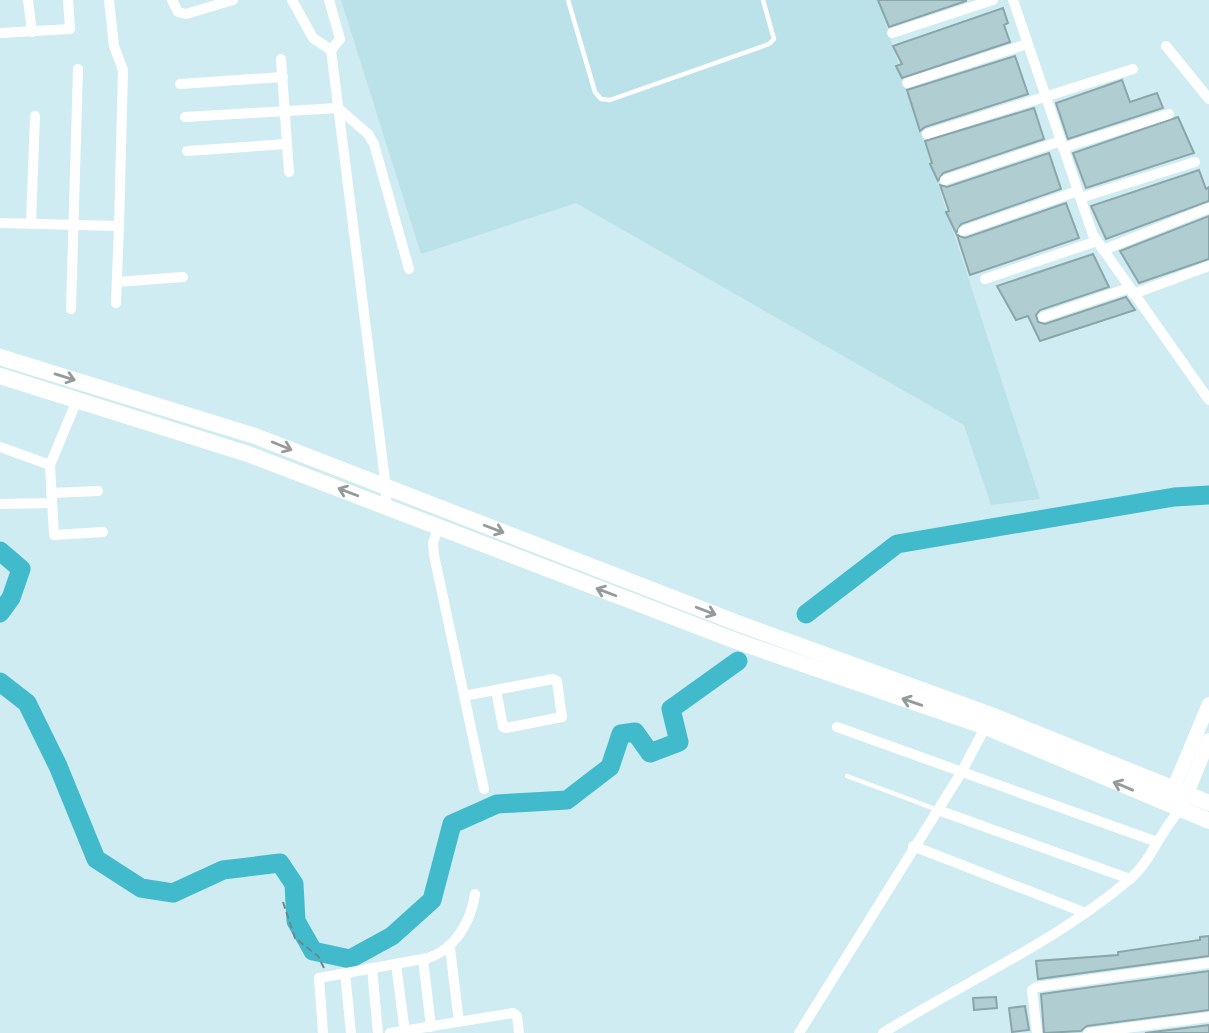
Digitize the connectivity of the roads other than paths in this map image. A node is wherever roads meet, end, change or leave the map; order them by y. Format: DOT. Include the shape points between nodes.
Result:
graph roads {
  1 [pos="28,0"];
  2 [pos="68,0"];
  3 [pos="109,0"];
  4 [pos="172,0"];
  5 [pos="233,0"];
  6 [pos="292,0"];
  7 [pos="329,0"];
  8 [pos="568,0"];
  9 [pos="763,0"];
  10 [pos="993,0"];
  11 [pos="1013,0"];
  12 [pos="32,32"];
  13 [pos="0,33"];
  14 [pos="892,33"];
  15 [pos="1027,44"];
  16 [pos="1166,46"];
  17 [pos="331,50"];
  18 [pos="281,59"];
  19 [pos="78,69"];
  20 [pos="1133,69"];
  21 [pos="283,77"];
  22 [pos="906,83"];
  23 [pos="180,84"];
  24 [pos="1044,94"];
  25 [pos="1209,99"];
  26 [pos="338,108"];
  27 [pos="285,110"];
  28 [pos="1169,114"];
  29 [pos="35,116"];
  30 [pos="185,117"];
  31 [pos="927,134"];
  32 [pos="287,144"];
  33 [pos="1062,145"];
  34 [pos="187,151"];
  35 [pos="1195,162"];
  36 [pos="289,172"];
  37 [pos="945,180"];
  38 [pos="1079,194"];
  39 [pos="1209,208"];
  40 [pos="0,223"];
  41 [pos="31,224"];
  42 [pos="75,225"];
  43 [pos="120,226"];
  44 [pos="963,231"];
  45 [pos="1100,245"];
  46 [pos="1209,266"];
  47 [pos="409,269"];
  48 [pos="183,277"];
  49 [pos="985,279"];
  50 [pos="117,282"];
  51 [pos="1131,291"];
  52 [pos="117,303"];
  53 [pos="71,309"];
  54 [pos="1043,317"];
  55 [pos="0,357"];
  56 [pos="0,376"];
  57 [pos="77,400"];
  58 [pos="1209,400"];
  59 [pos="0,447"];
  60 [pos="50,465"];
  61 [pos="386,488"];
  62 [pos="98,491"];
  63 [pos="51,498"];
  64 [pos="0,504"];
  65 [pos="386,507"];
  66 [pos="438,528"];
  67 [pos="103,532"];
  68 [pos="496,690"];
  69 [pos="464,696"];
  70 [pos="1209,704"];
  71 [pos="988,721"];
  72 [pos="837,727"];
  73 [pos="1209,740"];
  74 [pos="961,773"];
  75 [pos="847,776"];
  76 [pos="484,789"];
  77 [pos="1180,791"];
  78 [pos="1209,803"];
  79 [pos="1174,807"];
  80 [pos="938,810"];
  81 [pos="1209,821"];
  82 [pos="1157,842"];
  83 [pos="913,846"];
  84 [pos="1129,879"];
  85 [pos="475,894"];
  86 [pos="1083,912"];
  87 [pos="450,948"];
  88 [pos="423,959"];
  89 [pos="1209,963"];
  90 [pos="396,964"];
  91 [pos="372,968"];
  92 [pos="345,973"];
  93 [pos="1209,1017"];
  94 [pos="458,1022"];
  95 [pos="430,1027"];
  96 [pos="405,1032"];
  97 [pos="323,1033"];
  98 [pos="351,1033"];
  99 [pos="378,1033"];
  100 [pos="390,1033"];
  101 [pos="519,1033"];
  102 [pos="799,1033"];
  103 [pos="883,1033"];
  104 [pos="1037,1033"];
  105 [pos="1088,1033"];
  1 -- 12 [label="street"];
  2 -- 12 [label="street" via="70,29"];
  3 -- 43 [label="street" via="114,46 123,70"];
  4 -- 5 [label="street" via="178,12 186,14"];
  6 -- 17 [label="street" via="313,38"];
  7 -- 17 [label="street" via="340,39"];
  8 -- 9 [label="lane" via="595,92 610,100 769,44 774,32"];
  10 -- 14 [label="street"];
  11 -- 15 [label="street"];
  12 -- 13 [label="street"];
  15 -- 22 [label="street"];
  15 -- 24 [label="street"];
  16 -- 25 [label="street"];
  17 -- 26 [label="street"];
  18 -- 21 [label="street"];
  19 -- 42 [label="street"];
  20 -- 24 [label="street"];
  21 -- 23 [label="street"];
  21 -- 27 [label="street"];
  24 -- 31 [label="street"];
  24 -- 33 [label="street"];
  26 -- 27 [label="street"];
  26 -- 47 [label="street" via="374,144"];
  26 -- 61 [label="street"];
  27 -- 30 [label="street"];
  27 -- 32 [label="street"];
  28 -- 33 [label="street"];
  29 -- 41 [label="street"];
  32 -- 34 [label="street"];
  32 -- 36 [label="street"];
  33 -- 37 [label="street"];
  33 -- 38 [label="street"];
  35 -- 38 [label="street"];
  38 -- 44 [label="street"];
  38 -- 45 [label="street"];
  39 -- 45 [label="street"];
  40 -- 41 [label="street"];
  41 -- 42 [label="street"];
  42 -- 43 [label="street"];
  42 -- 53 [label="street"];
  43 -- 50 [label="street"];
  45 -- 49 [label="street"];
  45 -- 51 [label="street"];
  46 -- 51 [label="street"];
  48 -- 50 [label="street"];
  50 -- 52 [label="street"];
  51 -- 54 [label="street"];
  51 -- 58 [label="street"];
  55 -- 61 [label="main road, one-way" via="256,436"];
  56 -- 57 [label="main road"];
  57 -- 60 [label="street"];
  65 -- 57 [label="main road, one-way" via="248,454"];
  59 -- 60 [label="street"];
  60 -- 63 [label="street"];
  61 -- 65 [label="street"];
  61 -- 71 [label="main road, one-way"];
  62 -- 63 [label="street"];
  63 -- 64 [label="street"];
  63 -- 67 [label="street" via="54,535"];
  65 -- 66 [label="main road"];
  66 -- 69 [label="street" via="433,548"];
  71 -- 66 [label="main road, one-way" via="736,641"];
  68 -- 68 [label="street" via="556,680 562,717 503,727"];
  68 -- 69 [label="street"];
  69 -- 76 [label="street"];
  70 -- 77 [label="main road"];
  71 -- 74 [label="street"];
  71 -- 77 [label="main road"];
  79 -- 71 [label="main road, one-way"];
  72 -- 74 [label="street"];
  73 -- 77 [label="main road"];
  74 -- 80 [label="street"];
  74 -- 82 [label="street"];
  75 -- 80 [label="lane"];
  77 -- 78 [label="main road"];
  77 -- 79 [label="main road"];
  79 -- 81 [label="main road"];
  79 -- 82 [label="street"];
  80 -- 83 [label="street"];
  80 -- 84 [label="street"];
  82 -- 84 [label="street"];
  83 -- 86 [label="street"];
  83 -- 102 [label="street"];
  84 -- 86 [label="street"];
  85 -- 87 [label="street" via="470,916"];
  86 -- 103 [label="street"];
  87 -- 88 [label="street"];
  87 -- 94 [label="street"];
  88 -- 90 [label="street"];
  88 -- 95 [label="street"];
  89 -- 104 [label="street" via="1037,987 1032,990"];
  90 -- 91 [label="street"];
  90 -- 96 [label="street"];
  91 -- 92 [label="street"];
  91 -- 99 [label="street"];
  92 -- 97 [label="street" via="323,976 318,983"];
  92 -- 98 [label="street"];
  93 -- 105 [label="street"];
  94 -- 95 [label="street"];
  94 -- 101 [label="street" via="513,1013"];
  95 -- 96 [label="street"];
  96 -- 100 [label="street"];
}
